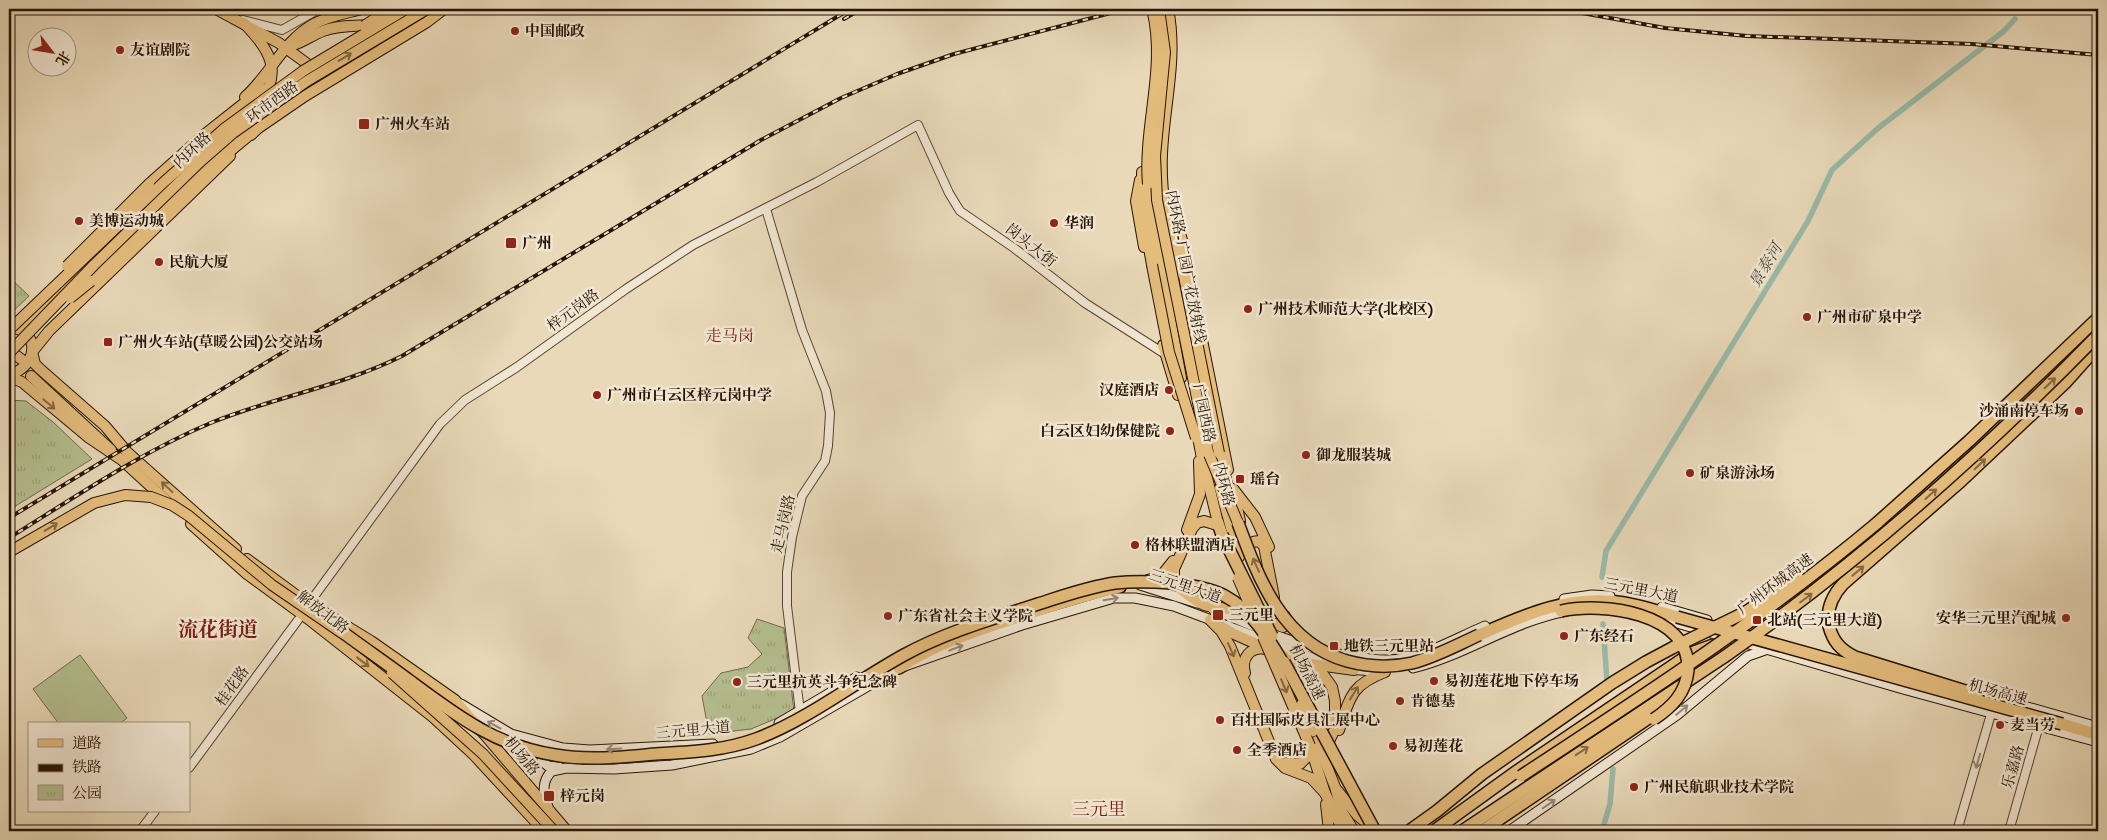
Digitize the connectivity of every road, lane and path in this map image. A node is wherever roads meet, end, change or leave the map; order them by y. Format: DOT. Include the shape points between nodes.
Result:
graph roads {
  1 [pos="216,9"];
  2 [pos="319,9"];
  3 [pos="390,9"];
  4 [pos="444,9"];
  5 [pos="1168,9"];
  6 [pos="356,10"];
  7 [pos="418,10"];
  8 [pos="1153,10"];
  9 [pos="229,16"];
  10 [pos="392,22"];
  11 [pos="244,23"];
  12 [pos="359,26"];
  13 [pos="414,30"];
  14 [pos="401,37"];
  15 [pos="286,47"];
  16 [pos="377,52"];
  17 [pos="1154,61"];
  18 [pos="1172,62"];
  19 [pos="272,68"];
  20 [pos="303,71"];
  21 [pos="334,78"];
  22 [pos="262,89"];
  23 [pos="305,96"];
  24 [pos="250,115"];
  25 [pos="918,124"];
  26 [pos="257,128"];
  27 [pos="1142,172"];
  28 [pos="766,208"];
  29 [pos="1166,208"];
  30 [pos="98,248"];
  31 [pos="91,259"];
  32 [pos="74,278"];
  33 [pos="74,307"];
  34 [pos="25,315"];
  35 [pos="1169,316"];
  36 [pos="42,318"];
  37 [pos="2098,318"];
  38 [pos="59,321"];
  39 [pos="9,327"];
  40 [pos="20,330"];
  41 [pos="2098,335"];
  42 [pos="1163,342"];
  43 [pos="9,346"];
  44 [pos="2098,346"];
  45 [pos="9,352"];
  46 [pos="32,352"];
  47 [pos="1165,354"];
  48 [pos="16,360"];
  49 [pos="33,374"];
  50 [pos="9,376"];
  51 [pos="1197,378"];
  52 [pos="1215,406"];
  53 [pos="1189,415"];
  54 [pos="1208,432"];
  55 [pos="1193,434"];
  56 [pos="125,456"];
  57 [pos="1200,457"];
  58 [pos="1233,489"];
  59 [pos="1877,522"];
  60 [pos="1238,523"];
  61 [pos="1218,524"];
  62 [pos="9,552"];
  63 [pos="1235,559"];
  64 [pos="1123,580"];
  65 [pos="1171,584"];
  66 [pos="313,598"];
  67 [pos="1207,606"];
  68 [pos="298,620"];
  69 [pos="1210,620"];
  70 [pos="311,621"];
  71 [pos="337,628"];
  72 [pos="1479,635"];
  73 [pos="1674,647"];
  74 [pos="1270,650"];
  75 [pos="1766,650"];
  76 [pos="1334,653"];
  77 [pos="1724,657"];
  78 [pos="1300,662"];
  79 [pos="898,668"];
  80 [pos="1286,668"];
  81 [pos="1354,670"];
  82 [pos="1385,672"];
  83 [pos="1890,678"];
  84 [pos="408,684"];
  85 [pos="455,700"];
  86 [pos="1306,704"];
  87 [pos="2043,710"];
  88 [pos="800,712"];
  89 [pos="1991,714"];
  90 [pos="2062,724"];
  91 [pos="441,725"];
  92 [pos="2039,726"];
  93 [pos="2098,727"];
  94 [pos="2098,735"];
  95 [pos="2098,742"];
  96 [pos="1314,744"];
  97 [pos="556,747"];
  98 [pos="705,758"];
  99 [pos="596,762"];
  100 [pos="190,767"];
  101 [pos="566,768"];
  102 [pos="520,778"];
  103 [pos="506,788"];
  104 [pos="1330,790"];
  105 [pos="154,812"];
  106 [pos="553,815"];
  107 [pos="1362,819"];
  108 [pos="140,831"];
  109 [pos="544,831"];
  110 [pos="554,831"];
  111 [pos="567,831"];
  112 [pos="1329,831"];
  113 [pos="1343,831"];
  114 [pos="1354,831"];
  115 [pos="1366,831"];
  116 [pos="1377,831"];
  117 [pos="1409,831"];
  118 [pos="1435,831"];
  119 [pos="1441,831"];
  120 [pos="1462,831"];
  121 [pos="1482,831"];
  122 [pos="1494,831"];
  123 [pos="1509,831"];
  124 [pos="1958,831"];
  125 [pos="2009,831"];
  1 -- 9 [label="main road"];
  2 -- 9 [label="street" via="282,30"];
  3 -- 20 [label="main road, bridge"];
  4 -- 13 [label="main road, 环市西路"];
  5 -- 18 [label="main road, 广园西路"];
  6 -- 12 [label="main road"];
  6 -- 15 [label="main road, 环市西路" via="314,24"];
  7 -- 10 [label="main road"];
  7 -- 13 [label="main road"];
  7 -- 14 [label="main road"];
  7 -- 20 [label="main road, 内环路, bridge"];
  31 -- 7 [label="main road, 内环路, one-way, bridge" via="233,133"];
  8 -- 17 [label="main road, 广园西路"];
  8 -- 57 [label="main road, 内环路-广园广花放射线, bridge" via="1157,55 1148,158 1149,193"];
  8 -- 60 [label="main road, 内环路-广园广花放射线, bridge" via="1164,33 1155,156 1156,200 1208,452"];
  9 -- 11 [label="main road"];
  10 -- 12 [label="main road"];
  10 -- 14 [label="main road"];
  11 -- 15 [label="main road"];
  11 -- 19 [label="main road" via="268,52"];
  12 -- 15 [label="main road" via="326,30"];
  12 -- 16 [label="main road"];
  13 -- 14 [label="main road, 环市西路"];
  14 -- 16 [label="main road, 环市西路"];
  15 -- 19 [label="main road, 环市西路"];
  15 -- 21 [label="main road" via="312,68"];
  16 -- 21 [label="main road, 环市西路"];
  17 -- 18 [label="main road" via="1163,57"];
  17 -- 27 [label="main road, 广园西路"];
  18 -- 29 [label="main road, 广园西路" via="1162,154"];
  19 -- 22 [label="main road"];
  19 -- 24 [label="main road, 环市西路" via="267,90"];
  19 -- 30 [label="main road" via="251,92 194,138 109,219"];
  20 -- 34 [label="main road, 内环路, bridge" via="205,144"];
  21 -- 23 [label="main road, 环市西路"];
  22 -- 24 [label="main road"];
  22 -- 30 [label="main road" via="170,171"];
  22 -- 34 [label="main road, bridge" via="193,144 80,252"];
  23 -- 24 [label="main road" via="305,87 298,84"];
  23 -- 26 [label="main road, 环市西路"];
  24 -- 30 [label="main road, 环市西路"];
  25 -- 28 [label="street, 梓元岗路"];
  25 -- 47 [label="street, 岗头大街" via="960,211 1085,303"];
  26 -- 32 [label="main road" via="238,137"];
  26 -- 33 [label="main road, 环市西路"];
  26 -- 36 [label="main road, bridge" via="206,171 91,281"];
  27 -- 35 [label="main road, 广园西路"];
  27 -- 42 [label="main road" via="1137,210"];
  27 -- 57 [label="main road, bridge" via="1142,208 1169,352"];
  28 -- 66 [label="street, 梓元岗路" via="686,249 457,406 440,424"];
  28 -- 88 [label="street, 走马岗路" via="804,336 826,391 830,413 825,460 802,496 787,572 786,606"];
  29 -- 51 [label="main road, 广园西路"];
  29 -- 52 [label="main road" via="1182,240"];
  29 -- 60 [label="main road, bridge" via="1177,239 1219,453"];
  30 -- 31 [label="main road, 环市西路"];
  31 -- 32 [label="main road, 环市西路" via="80,265"];
  31 -- 36 [label="main road, 内环路, bridge"];
  31 -- 43 [label="main road, bridge"];
  32 -- 33 [label="main road"];
  32 -- 36 [label="main road, 环市西路"];
  32 -- 39 [label="main road"];
  33 -- 38 [label="main road, 环市西路"];
  34 -- 39 [label="main road, 内环路, bridge"];
  35 -- 42 [label="main road"];
  35 -- 53 [label="main road, 广园西路"];
  36 -- 38 [label="main road" via="47,328"];
  36 -- 40 [label="main road, 环市西路"];
  36 -- 45 [label="main road, 内环路, bridge"];
  36 -- 46 [label="main road"];
  37 -- 59 [label="highway, 广州环城高速" via="1990,422"];
  38 -- 46 [label="main road, 环市西路"];
  39 -- 40 [label="main road"];
  40 -- 46 [label="main road, 解放北路" via="30,340"];
  77 -- 41 [label="highway, 广州环城高速, one-way, bridge" via="1826,583 1912,510"];
  42 -- 47 [label="main road"];
  90 -- 44 [label="highway, one-way, bridge" via="1856,657 1836,642 1828,617 1833,598 1843,584 1962,482 2065,383"];
  45 -- 48 [label="main road"];
  46 -- 50 [label="main road, 环市西路" via="26,366"];
  46 -- 56 [label="main road, 解放北路" via="37,366 105,426"];
  47 -- 53 [label="main road" via="1176,391"];
  49 -- 56 [label="main road, 解放北路"];
  50 -- 56 [label="main road, 解放北路, one-way" via="22,382 88,437"];
  51 -- 52 [label="main road"];
  51 -- 54 [label="main road, 广园西路"];
  52 -- 58 [label="main road"];
  53 -- 55 [label="main road, 广园西路"];
  54 -- 55 [label="street"];
  54 -- 63 [label="main road, 广园西路"];
  55 -- 57 [label="main road, 广园西路"];
  56 -- 70 [label="main road, 解放北路" via="238,566"];
  85 -- 56 [label="main road, 解放北路, one-way" via="260,569"];
  57 -- 61 [label="main road, 内环路"];
  57 -- 64 [label="main road" via="1199,500 1169,569 1155,579"];
  58 -- 63 [label="main road" via="1240,526"];
  58 -- 76 [label="main road" via="1250,508 1265,538 1276,591 1283,606 1307,634"];
  59 -- 73 [label="highway, bridge" via="1758,604"];
  59 -- 118 [label="highway, 广州环城高速, bridge" via="1798,587 1714,648"];
  72 -- 60 [label="highway, one-way, bridge" via="1437,654 1404,664 1368,665 1334,656 1304,639 1281,615"];
  61 -- 63 [label="main road, 广园西路"];
  61 -- 67 [label="main road" via="1204,521 1194,526 1172,575 1177,586"];
  61 -- 80 [label="highway, 机场高速, bridge"];
  62 -- 71 [label="main road, one-way, bridge" via="94,503 125,495 151,497 189,516 272,585"];
  63 -- 67 [label="main road" via="1252,542 1259,540 1264,546 1272,590 1287,618 1286,625 1281,627 1233,608"];
  63 -- 96 [label="main road, 广园西路, one-way, bridge"];
  63 -- 96 [label="main road, 广园西路, bridge" via="1313,731"];
  64 -- 67 [label="main road, 三元里大道"];
  64 -- 88 [label="main road, 三元里大道" via="1067,592 937,635 894,656"];
  65 -- 71 [label="highway, bridge" via="1123,582 1095,587 969,626 905,654 787,724 750,741 706,751 619,757 554,755 497,739 461,719"];
  65 -- 79 [label="highway, bridge" via="1099,592 963,635"];
  65 -- 80 [label="highway, bridge" via="1201,587 1233,601 1257,624"];
  67 -- 76 [label="main road, 三元里大道" via="1291,641"];
  68 -- 100 [label="street, 桂花路"];
  69 -- 74 [label="main road"];
  79 -- 69 [label="main road, 三元里大道, one-way" via="1012,628 1114,598 1160,602"];
  69 -- 81 [label="main road, 三元里大道"];
  69 -- 104 [label="main road, one-way" via="1230,646 1276,759 1285,768"];
  70 -- 84 [label="main road" via="354,644"];
  70 -- 91 [label="main road, 解放北路, one-way"];
  71 -- 110 [label="main road, bridge" via="470,742"];
  72 -- 83 [label="highway, bridge" via="1558,604 1616,602"];
  72 -- 122 [label="highway, bridge" via="1567,610 1615,609 1648,618 1668,630 1682,647 1688,668 1683,690 1671,706"];
  73 -- 117 [label="highway" via="1612,683 1498,763"];
  73 -- 119 [label="highway" via="1649,668 1483,779 1463,798"];
  74 -- 78 [label="main road"];
  74 -- 96 [label="main road" via="1255,649 1243,662 1244,672 1279,756 1286,763 1300,764"];
  75 -- 82 [label="main road, 三元里大道" via="1652,615 1590,607 1554,613 1522,624 1426,665"];
  75 -- 89 [label="main road, 三元里大道"];
  123 -- 75 [label="main road, one-way" via="1677,715 1748,656"];
  76 -- 87 [label="main road, 三元里大道" via="1379,660 1408,658 1542,604 1583,596 1613,596"];
  120 -- 77 [label="highway, 广州环城高速, one-way, bridge"];
  77 -- 121 [label="highway, bridge" via="1650,718"];
  78 -- 81 [label="main road"];
  78 -- 96 [label="main road" via="1322,673 1332,688 1335,729 1328,743"];
  79 -- 98 [label="main road, 三元里大道" via="772,741 733,754"];
  80 -- 86 [label="highway, 机场高速, bridge"];
  81 -- 82 [label="main road, 三元里大道"];
  107 -- 82 [label="main road, one-way" via="1335,757 1334,745 1356,689 1368,679"];
  83 -- 90 [label="highway, 机场高速, bridge"];
  83 -- 118 [label="highway, bridge" via="1844,670 1747,644 1730,643 1702,648 1517,771"];
  85 -- 91 [label="main road" via="452,719"];
  97 -- 85 [label="main road, 三元里大道, one-way" via="510,734"];
  85 -- 102 [label="main road, 机场路"];
  86 -- 115 [label="highway, bridge" via="1326,753"];
  86 -- 116 [label="highway, 机场高速, bridge"];
  87 -- 92 [label="street, 乐嘉路"];
  87 -- 93 [label="main road, 三元里大道"];
  88 -- 97 [label="main road, 三元里大道, one-way" via="750,736 715,744 590,750"];
  89 -- 92 [label="main road, 三元里大道"];
  89 -- 124 [label="street, one-way"];
  90 -- 94 [label="highway, 机场高速"];
  91 -- 103 [label="main road, 解放北路"];
  92 -- 95 [label="main road, 三元里大道"];
  92 -- 125 [label="street, 乐嘉路"];
  96 -- 104 [label="main road, 广园西路"];
  97 -- 101 [label="main road" via="545,749 542,760 548,766"];
  98 -- 99 [label="main road"];
  98 -- 101 [label="main road, 三元里大道" via="645,767"];
  101 -- 106 [label="main road" via="552,771 544,785 546,801"];
  102 -- 103 [label="main road" via="510,776"];
  102 -- 106 [label="main road, 机场路"];
  103 -- 109 [label="main road"];
  104 -- 107 [label="main road"];
  104 -- 112 [label="main road"];
  104 -- 113 [label="main road, 广园西路"];
  104 -- 114 [label="main road, 广园西路"];
  105 -- 108 [label="street"];
  106 -- 111 [label="main road, 机场路"];
  107 -- 116 [label="main road"];
}
